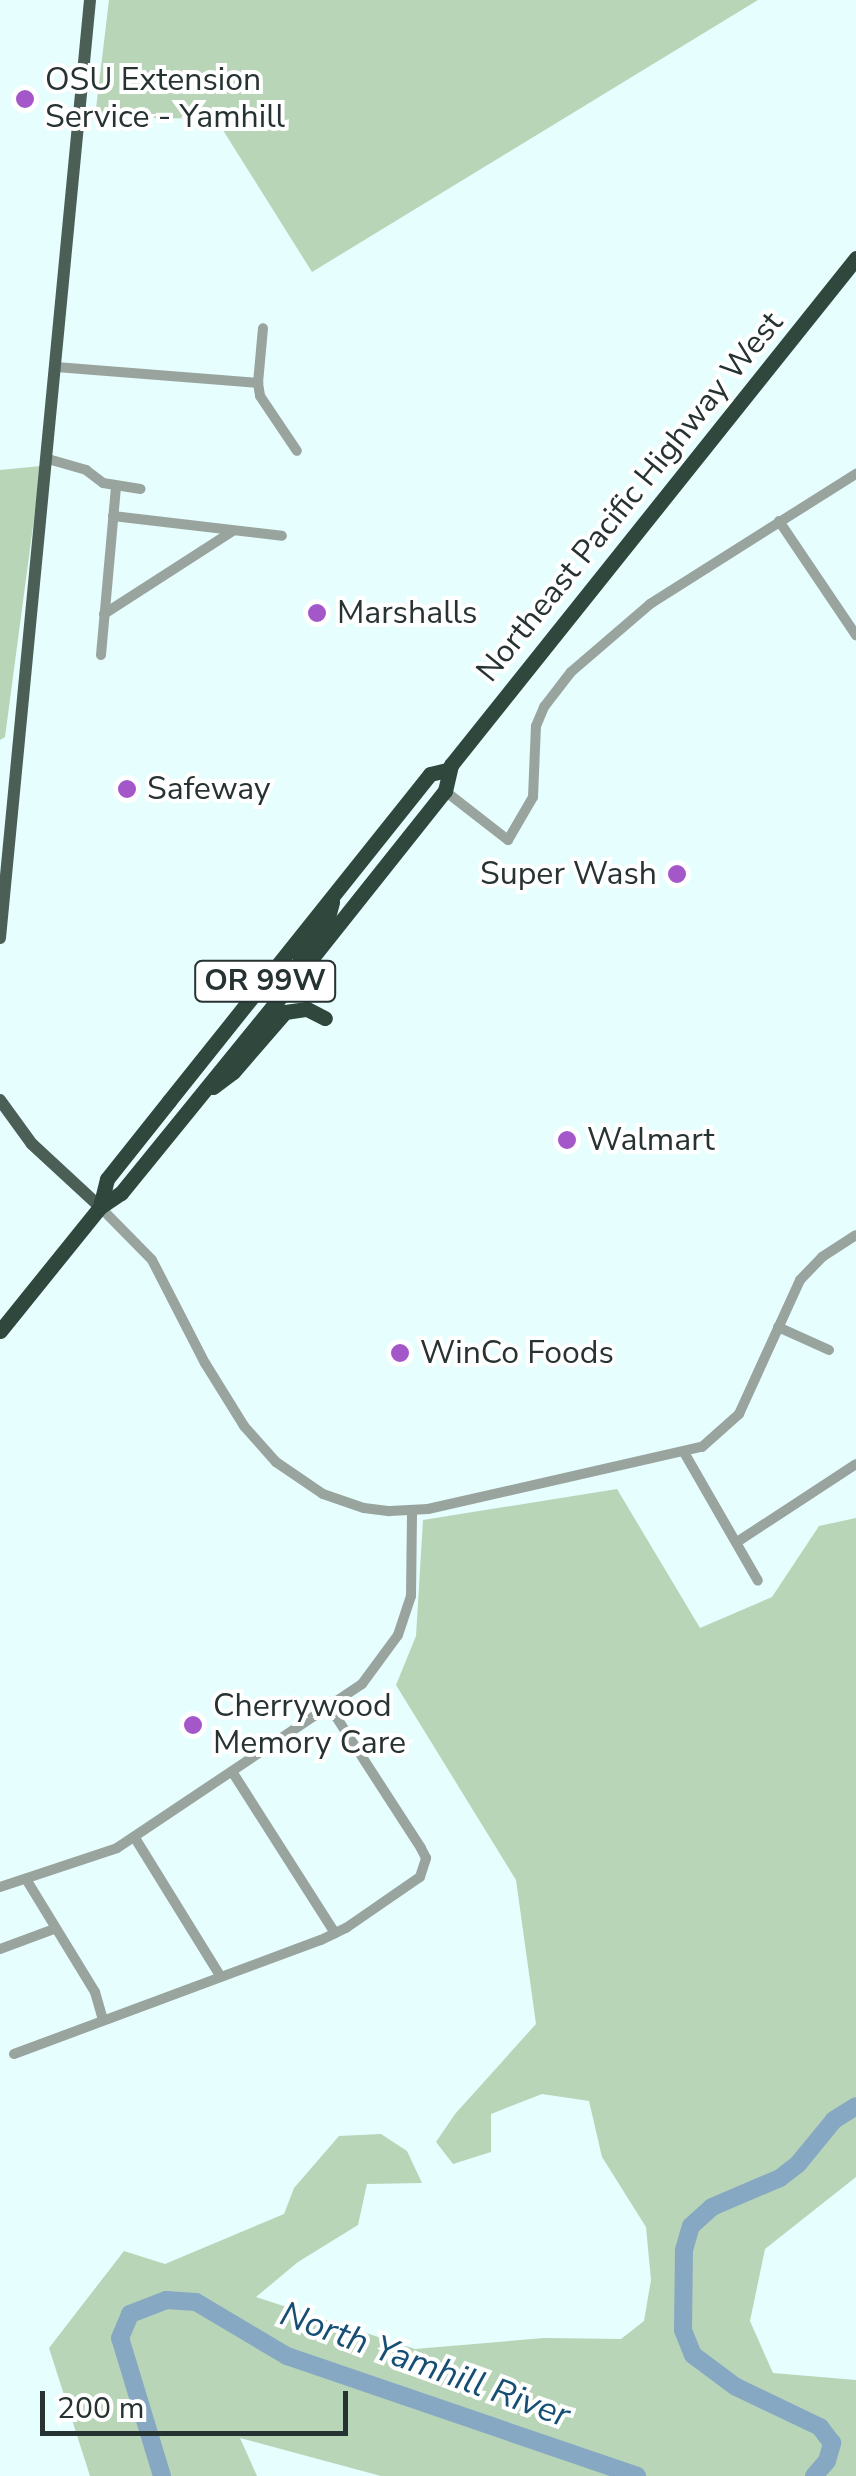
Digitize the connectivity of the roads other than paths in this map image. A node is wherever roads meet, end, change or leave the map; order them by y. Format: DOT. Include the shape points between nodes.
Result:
graph roads {
  1 [pos="90,0"];
  2 [pos="856,258"];
  3 [pos="262,328"];
  4 [pos="56,367"];
  5 [pos="258,383"];
  6 [pos="297,451"];
  7 [pos="48,458"];
  8 [pos="856,474"];
  9 [pos="116,487"];
  10 [pos="142,489"];
  11 [pos="113,516"];
  12 [pos="779,522"];
  13 [pos="234,530"];
  14 [pos="282,536"];
  15 [pos="104,614"];
  16 [pos="856,634"];
  17 [pos="100,655"];
  18 [pos="447,770"];
  19 [pos="445,791"];
  20 [pos="334,894"];
  21 [pos="0,938"];
  22 [pos="277,965"];
  23 [pos="300,973"];
  24 [pos="325,1018"];
  25 [pos="210,1082"];
  26 [pos="0,1100"];
  27 [pos="194,1102"];
  28 [pos="5,1120"];
  29 [pos="100,1207"];
  30 [pos="856,1235"];
  31 [pos="778,1327"];
  32 [pos="0,1331"];
  33 [pos="829,1350"];
  34 [pos="685,1454"];
  35 [pos="856,1464"];
  36 [pos="412,1510"];
  37 [pos="738,1542"];
  38 [pos="758,1581"];
  39 [pos="331,1709"];
  40 [pos="233,1774"];
  41 [pos="135,1838"];
  42 [pos="26,1879"];
  43 [pos="0,1887"];
  44 [pos="54,1929"];
  45 [pos="335,1933"];
  46 [pos="0,1949"];
  47 [pos="221,1977"];
  48 [pos="104,2020"];
  49 [pos="14,2054"];
  1 -- 4 [label="main road"];
  2 -- 18 [label="highway, Northeast Pacific Highway West / OR 99W"];
  3 -- 5 [label="street"];
  4 -- 5 [label="street"];
  4 -- 7 [label="main road"];
  5 -- 6 [label="street"];
  7 -- 9 [label="street"];
  7 -- 21 [label="main road"];
  8 -- 12 [label="street"];
  9 -- 10 [label="street"];
  9 -- 11 [label="street"];
  11 -- 13 [label="street"];
  11 -- 15 [label="street"];
  12 -- 16 [label="street"];
  12 -- 19 [label="street" via="627,620 555,690 536,726 533,797 508,840"];
  13 -- 14 [label="street"];
  13 -- 15 [label="street"];
  15 -- 17 [label="street"];
  18 -- 19 [label="highway"];
  18 -- 20 [label="highway, Northeast Pacific Highway West / OR 99W" via="430,774"];
  19 -- 23 [label="highway, Northeast Pacific Highway West / OR 99W"];
  20 -- 22 [label="highway, Northeast Pacific Highway West / OR 99W"];
  20 -- 23 [label="highway" via="327,921 300,953"];
  22 -- 25 [label="highway" via="273,988 217,1060"];
  22 -- 29 [label="highway, Northeast Pacific Highway West / OR 99W" via="107,1180"];
  23 -- 25 [label="highway, Northeast Pacific Highway West / OR 99W"];
  24 -- 27 [label="highway" via="307,1010 285,1012 233,1072"];
  25 -- 27 [label="highway, Northeast Pacific Highway West / OR 99W"];
  26 -- 28 [label="main road"];
  27 -- 29 [label="highway, Northeast Pacific Highway West / OR 99W" via="122,1193"];
  28 -- 29 [label="main road"];
  29 -- 32 [label="highway, Northeast Pacific Highway West / OR 99W"];
  29 -- 36 [label="street" via="152,1260 205,1362 258,1443 305,1485 364,1508"];
  30 -- 31 [label="street" via="810,1267"];
  31 -- 33 [label="street"];
  31 -- 34 [label="street" via="738,1414 723,1432"];
  34 -- 36 [label="street"];
  34 -- 37 [label="street"];
  35 -- 37 [label="street"];
  36 -- 39 [label="street" via="411,1596 398,1634 362,1684"];
  37 -- 38 [label="street"];
  39 -- 40 [label="street"];
  39 -- 45 [label="street" via="421,1848 425,1866 396,1896"];
  40 -- 41 [label="street"];
  40 -- 45 [label="street"];
  41 -- 42 [label="street"];
  41 -- 47 [label="street"];
  42 -- 43 [label="street"];
  42 -- 44 [label="street"];
  44 -- 46 [label="street"];
  44 -- 48 [label="street" via="95,1992"];
  45 -- 47 [label="street"];
  47 -- 48 [label="street"];
  48 -- 49 [label="street"];
}
